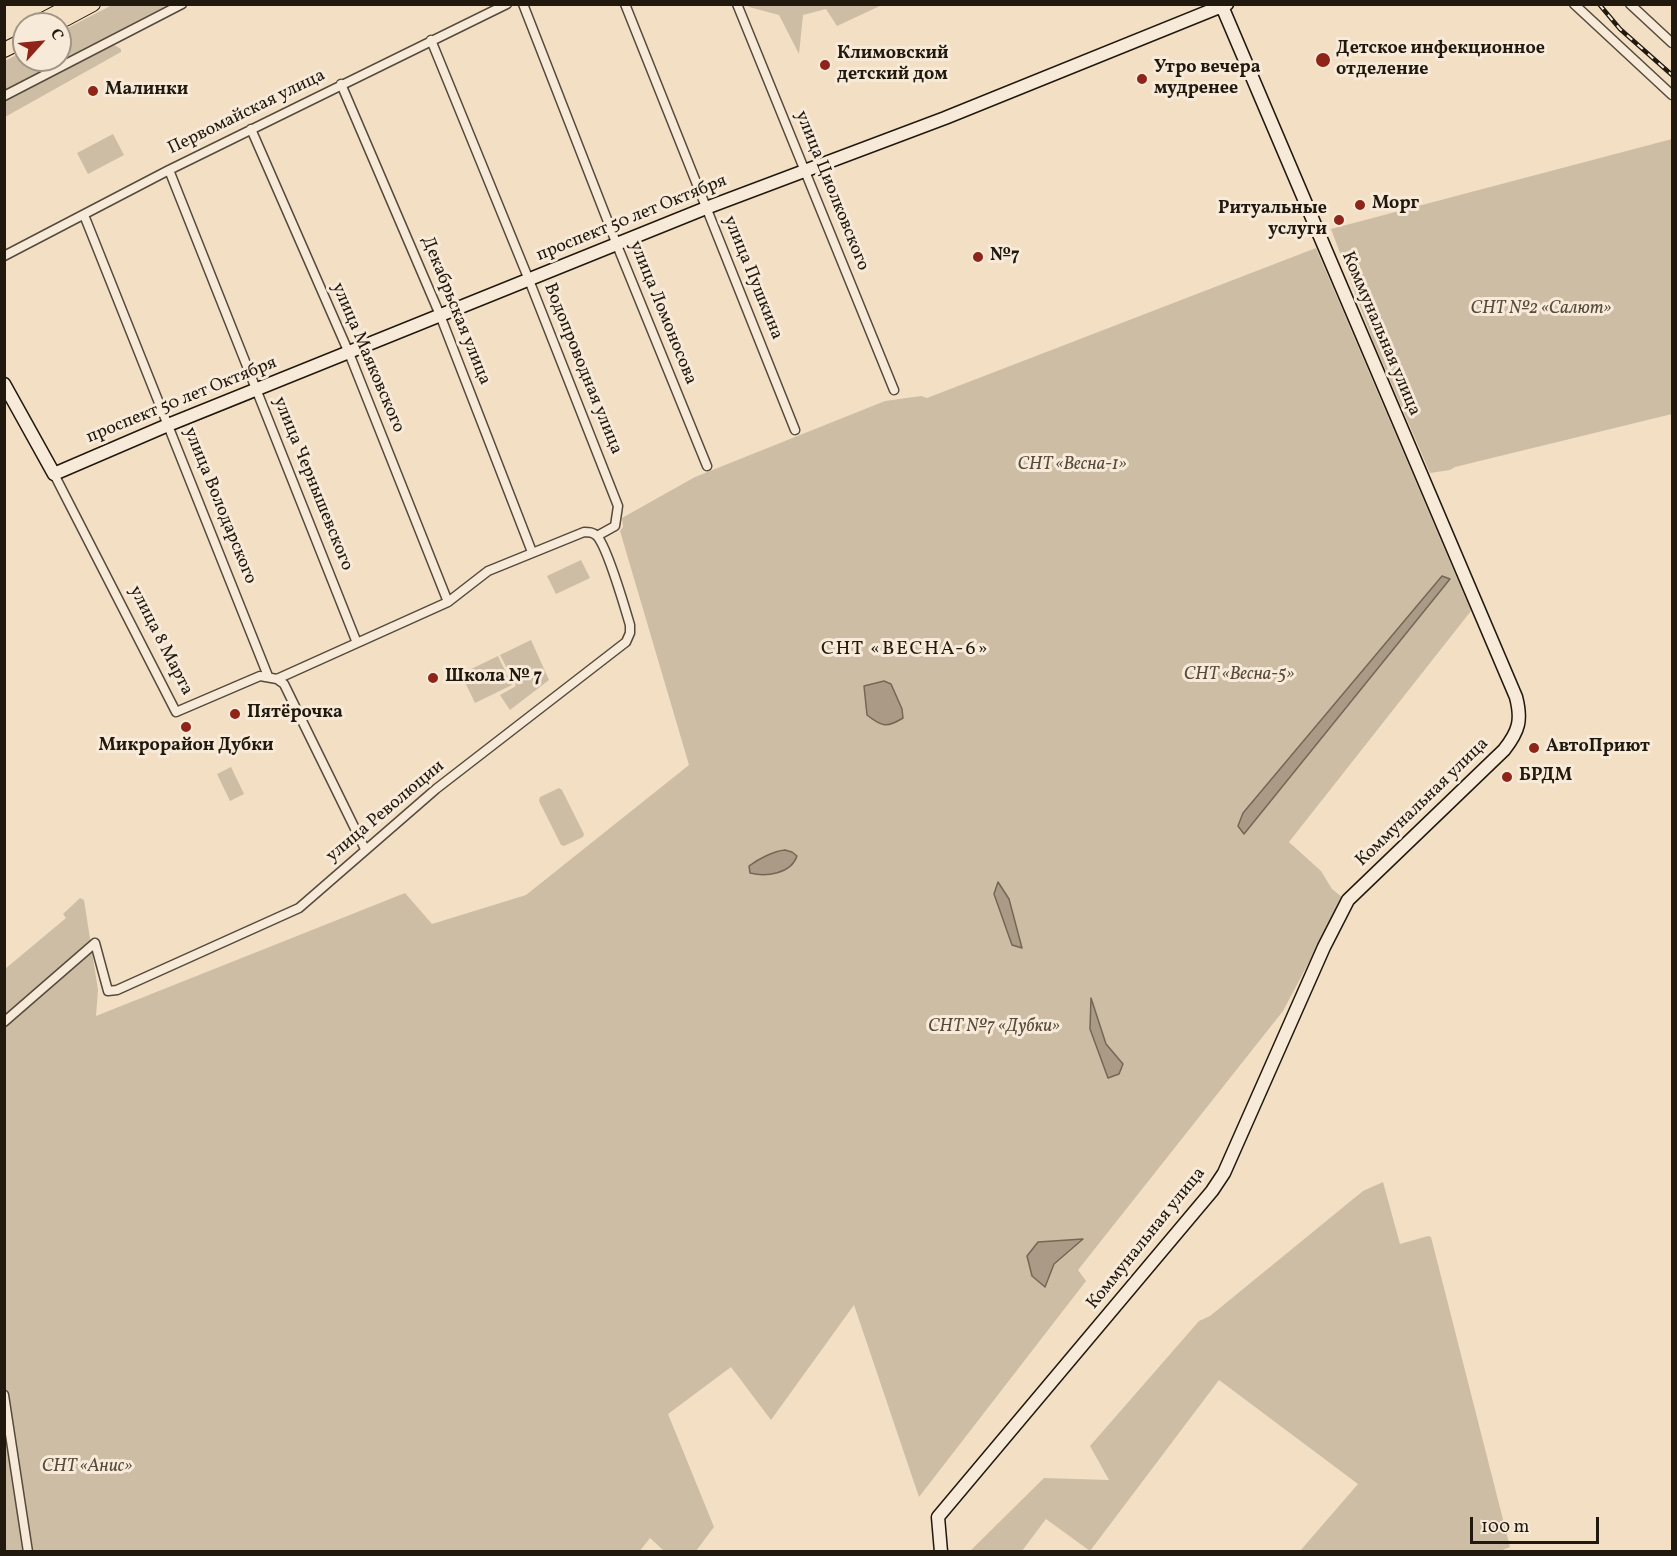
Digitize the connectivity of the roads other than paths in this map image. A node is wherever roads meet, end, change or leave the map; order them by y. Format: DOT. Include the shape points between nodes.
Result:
graph roads {
  1 [pos="73,4"];
  2 [pos="93,4"];
  3 [pos="182,4"];
  4 [pos="507,4"];
  5 [pos="523,4"];
  6 [pos="624,4"];
  7 [pos="737,4"];
  8 [pos="1574,4"];
  9 [pos="1630,4"];
  10 [pos="1223,5"];
  11 [pos="58,12"];
  12 [pos="72,15"];
  13 [pos="431,40"];
  14 [pos="1672,43"];
  15 [pos="341,84"];
  16 [pos="1672,95"];
  17 [pos="4,96"];
  18 [pos="251,129"];
  19 [pos="169,170"];
  20 [pos="806,171"];
  21 [pos="706,208"];
  22 [pos="84,215"];
  23 [pos="617,244"];
  24 [pos="4,256"];
  25 [pos="529,279"];
  26 [pos="440,315"];
  27 [pos="349,353"];
  28 [pos="4,384"];
  29 [pos="256,390"];
  30 [pos="894,390"];
  31 [pos="168,424"];
  32 [pos="795,430"];
  33 [pos="706,466"];
  34 [pos="54,474"];
  35 [pos="597,536"];
  36 [pos="532,552"];
  37 [pos="448,602"];
  38 [pos="357,643"];
  39 [pos="273,678"];
  40 [pos="365,849"];
  41 [pos="4,1022"];
  42 [pos="4,1395"];
  43 [pos="28,1551"];
  44 [pos="941,1551"];
  1 -- 11 [label="main road"];
  2 -- 12 [label="main road"];
  3 -- 17 [label="street"];
  4 -- 13 [label="street, Первомайская улица"];
  5 -- 23 [label="street, улица Ломоносова"];
  6 -- 21 [label="street, улица Пушкина"];
  7 -- 20 [label="street, улица Циолковского"];
  8 -- 16 [label="street"];
  9 -- 14 [label="street"];
  10 -- 20 [label="street, проспект 50 лет Октября"];
  10 -- 44 [label="street, Коммунальная улица" via="1516,697 1519,723 1504,750 1348,900 1224,1173 938,1517"];
  13 -- 15 [label="street, Первомайская улица"];
  13 -- 25 [label="street, Водопроводная улица"];
  15 -- 18 [label="street, Первомайская улица"];
  15 -- 26 [label="street, Декабрьская улица"];
  18 -- 19 [label="street, Первомайская улица"];
  18 -- 27 [label="street, улица Маяковского"];
  19 -- 22 [label="street, Первомайская улица"];
  19 -- 29 [label="street, улица Чернышевского"];
  20 -- 21 [label="street, проспект 50 лет Октября"];
  20 -- 30 [label="street, улица Циолковского"];
  21 -- 23 [label="street, проспект 50 лет Октября"];
  21 -- 32 [label="street, улица Пушкина"];
  22 -- 24 [label="street, Первомайская улица"];
  22 -- 31 [label="street, улица Володарского"];
  23 -- 25 [label="street, проспект 50 лет Октября"];
  23 -- 33 [label="street, улица Ломоносова"];
  25 -- 26 [label="street, проспект 50 лет Октября"];
  25 -- 35 [label="street, Водопроводная улица" via="618,506 615,526"];
  26 -- 27 [label="street, проспект 50 лет Октября"];
  26 -- 36 [label="street, Декабрьская улица"];
  27 -- 29 [label="street, проспект 50 лет Октября"];
  27 -- 37 [label="street, улица Маяковского"];
  28 -- 34 [label="street, улица 8 Марта"];
  29 -- 31 [label="street, проспект 50 лет Октября"];
  29 -- 38 [label="street, улица Чернышевского"];
  31 -- 34 [label="street, проспект 50 лет Октября"];
  31 -- 39 [label="street, улица Володарского"];
  34 -- 39 [label="street, улица 8 Марта" via="176,712 260,676"];
  35 -- 36 [label="street" via="584,532"];
  35 -- 40 [label="street, улица Революции" via="630,625 626,642"];
  36 -- 37 [label="street" via="488,571"];
  37 -- 38 [label="street"];
  38 -- 39 [label="street"];
  39 -- 40 [label="street" via="284,684"];
  40 -- 41 [label="street, улица Революции" via="298,908 117,990 108,991 95,943"];
  42 -- 43 [label="street"];
}
